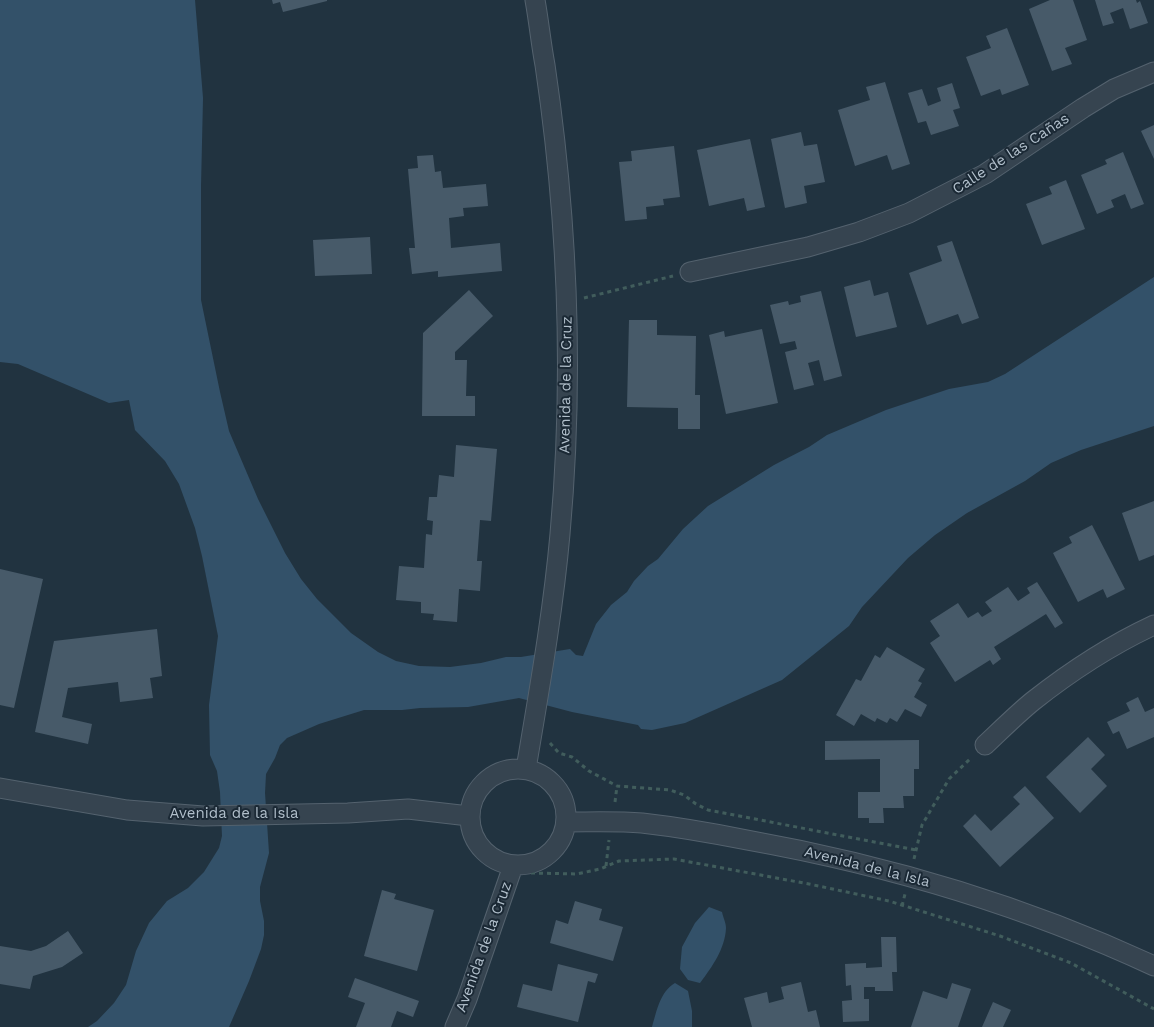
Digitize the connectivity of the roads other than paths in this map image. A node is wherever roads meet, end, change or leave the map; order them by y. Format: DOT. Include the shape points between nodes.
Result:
graph roads {
  1 [pos="535,0"];
  2 [pos="1154,72"];
  3 [pos="690,272"];
  4 [pos="1154,625"];
  5 [pos="985,745"];
  6 [pos="526,769"];
  7 [pos="0,788"];
  8 [pos="470,816"];
  9 [pos="566,822"];
  10 [pos="511,870"];
  11 [pos="1154,966"];
  12 [pos="455,1027"];
  1 -- 6 [label="street, Avenida de la Cruz" via="561,196 568,356 567,435 560,535 548,642"];
  2 -- 3 [label="street, Calle de las Cañas" via="1114,89 985,174 909,213 808,247"];
  4 -- 5 [label="street" via="1128,637 1063,678"];
  6 -- 8 [label="street" via="512,768 487,780 472,802"];
  6 -- 9 [label="street" via="540,773 561,793 566,807"];
  7 -- 8 [label="street, Avenida de la Isla" via="127,810 203,816 408,810"];
  8 -- 10 [label="street" via="471,830 477,843 486,854"];
  9 -- 10 [label="street" via="558,846 549,855"];
  9 -- 11 [label="street, Avenida de la Isla" via="641,823 853,861 1019,912 1102,942"];
  10 -- 12 [label="street, Avenida de la Cruz"];
}
